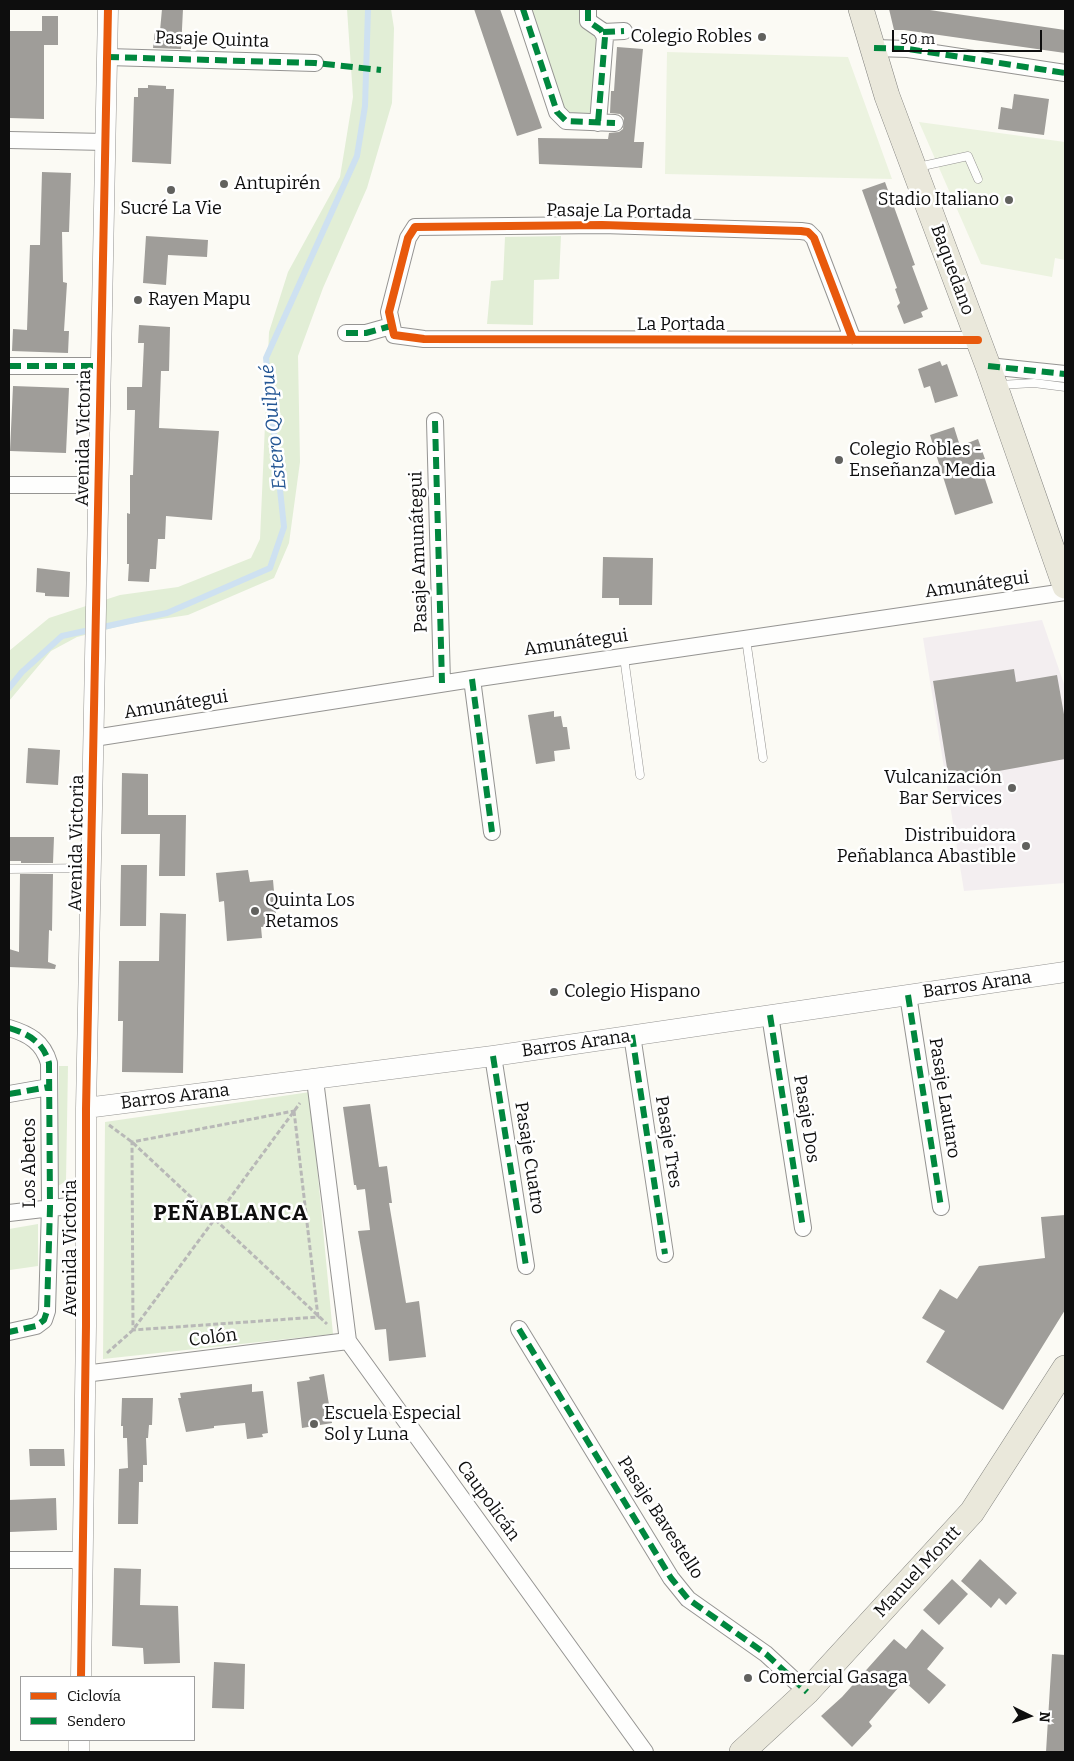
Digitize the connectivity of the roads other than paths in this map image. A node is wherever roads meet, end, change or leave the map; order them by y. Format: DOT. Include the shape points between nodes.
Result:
graph roads {
  1 [pos="108,9"];
  2 [pos="522,9"];
  3 [pos="588,9"];
  4 [pos="861,9"];
  5 [pos="624,31"];
  6 [pos="603,32"];
  7 [pos="874,48"];
  8 [pos="107,57"];
  9 [pos="315,63"];
  10 [pos="1065,73"];
  11 [pos="598,122"];
  12 [pos="615,123"];
  13 [pos="9,140"];
  14 [pos="106,142"];
  15 [pos="914,168"];
  16 [pos="978,179"];
  17 [pos="392,326"];
  18 [pos="346,333"];
  19 [pos="854,340"];
  20 [pos="978,340"];
  21 [pos="9,366"];
  22 [pos="100,366"];
  23 [pos="1065,374"];
  24 [pos="991,376"];
  25 [pos="1065,387"];
  26 [pos="435,420"];
  27 [pos="9,485"];
  28 [pos="98,485"];
  29 [pos="1065,586"];
  30 [pos="1065,592"];
  31 [pos="746,639"];
  32 [pos="624,657"];
  33 [pos="472,678"];
  34 [pos="442,683"];
  35 [pos="94,738"];
  36 [pos="763,758"];
  37 [pos="640,775"];
  38 [pos="492,832"];
  39 [pos="92,868"];
  40 [pos="9,869"];
  41 [pos="1065,972"];
  42 [pos="908,995"];
  43 [pos="770,1015"];
  44 [pos="9,1028"];
  45 [pos="632,1036"];
  46 [pos="493,1056"];
  47 [pos="316,1080"];
  48 [pos="49,1087"];
  49 [pos="9,1094"];
  50 [pos="86,1108"];
  51 [pos="86,1204"];
  52 [pos="50,1207"];
  53 [pos="941,1207"];
  54 [pos="9,1213"];
  55 [pos="803,1228"];
  56 [pos="665,1254"];
  57 [pos="526,1266"];
  58 [pos="519,1329"];
  59 [pos="9,1332"];
  60 [pos="348,1341"];
  61 [pos="1065,1368"];
  62 [pos="84,1374"];
  63 [pos="9,1560"];
  64 [pos="83,1560"];
  65 [pos="80,1676"];
  66 [pos="807,1692"];
  67 [pos="644,1752"];
  68 [pos="742,1752"];
  1 -- 8 [label="street, Avenida Victoria"];
  2 -- 11 [label="street" via="557,112 566,121"];
  3 -- 6 [label="street" via="588,21"];
  4 -- 7 [label="main road, Baquedano"];
  5 -- 6 [label="street"];
  6 -- 11 [label="street"];
  7 -- 10 [label="street" via="908,49"];
  7 -- 15 [label="main road, Baquedano" via="887,96"];
  8 -- 9 [label="street, Pasaje Quinta"];
  8 -- 14 [label="street, Avenida Victoria"];
  11 -- 12 [label="street"];
  13 -- 14 [label="street"];
  14 -- 22 [label="street, Avenida Victoria"];
  15 -- 16 [label="lane" via="968,156"];
  15 -- 20 [label="main road, Baquedano"];
  17 -- 18 [label="street" via="366,333"];
  17 -- 19 [label="street, La Portada" via="394,334 424,339"];
  17 -- 19 [label="street, Pasaje La Portada" via="389,312 408,238 415,228 602,225 791,230 808,232 814,238"];
  19 -- 20 [label="street, La Portada"];
  20 -- 24 [label="main road, Baquedano"];
  21 -- 22 [label="street"];
  22 -- 28 [label="street, Avenida Victoria"];
  23 -- 24 [label="street"];
  24 -- 25 [label="lane"];
  24 -- 29 [label="main road, Baquedano"];
  26 -- 34 [label="street, Pasaje Amunátegui"];
  27 -- 28 [label="street"];
  28 -- 35 [label="street, Avenida Victoria"];
  30 -- 31 [label="street, Amunátegui"];
  31 -- 32 [label="street, Amunátegui"];
  31 -- 36 [label="lane"];
  32 -- 33 [label="street, Amunátegui"];
  32 -- 37 [label="lane"];
  33 -- 34 [label="street, Amunátegui"];
  33 -- 38 [label="street"];
  34 -- 35 [label="street, Amunátegui"];
  35 -- 39 [label="street, Avenida Victoria"];
  39 -- 40 [label="lane"];
  39 -- 50 [label="street, Avenida Victoria"];
  41 -- 42 [label="street, Barros Arana"];
  42 -- 43 [label="street, Barros Arana"];
  42 -- 53 [label="street, Pasaje Lautaro"];
  43 -- 45 [label="street, Barros Arana"];
  43 -- 55 [label="street, Pasaje Dos"];
  44 -- 48 [label="street, Los Abetos" via="34,1038 45,1050 49,1063"];
  45 -- 46 [label="street, Barros Arana"];
  45 -- 56 [label="street, Pasaje Tres"];
  46 -- 47 [label="street, Barros Arana"];
  46 -- 57 [label="street, Pasaje Cuatro"];
  47 -- 50 [label="street, Barros Arana"];
  47 -- 60 [label="street, Caupolicán"];
  48 -- 49 [label="street"];
  48 -- 52 [label="street, Los Abetos"];
  50 -- 51 [label="street, Avenida Victoria"];
  51 -- 52 [label="street"];
  51 -- 62 [label="street, Avenida Victoria"];
  52 -- 54 [label="street"];
  52 -- 59 [label="street, Los Abetos" via="48,1302 44,1320 36,1326"];
  58 -- 66 [label="street, Pasaje Bavestello" via="671,1578 688,1599 766,1654"];
  60 -- 62 [label="street, Colón"];
  60 -- 67 [label="street, Caupolicán"];
  61 -- 66 [label="main road, Manuel Montt" via="972,1512"];
  62 -- 64 [label="street, Avenida Victoria"];
  63 -- 64 [label="street"];
  64 -- 65 [label="street, Avenida Victoria"];
  66 -- 68 [label="main road, Manuel Montt"];
}
